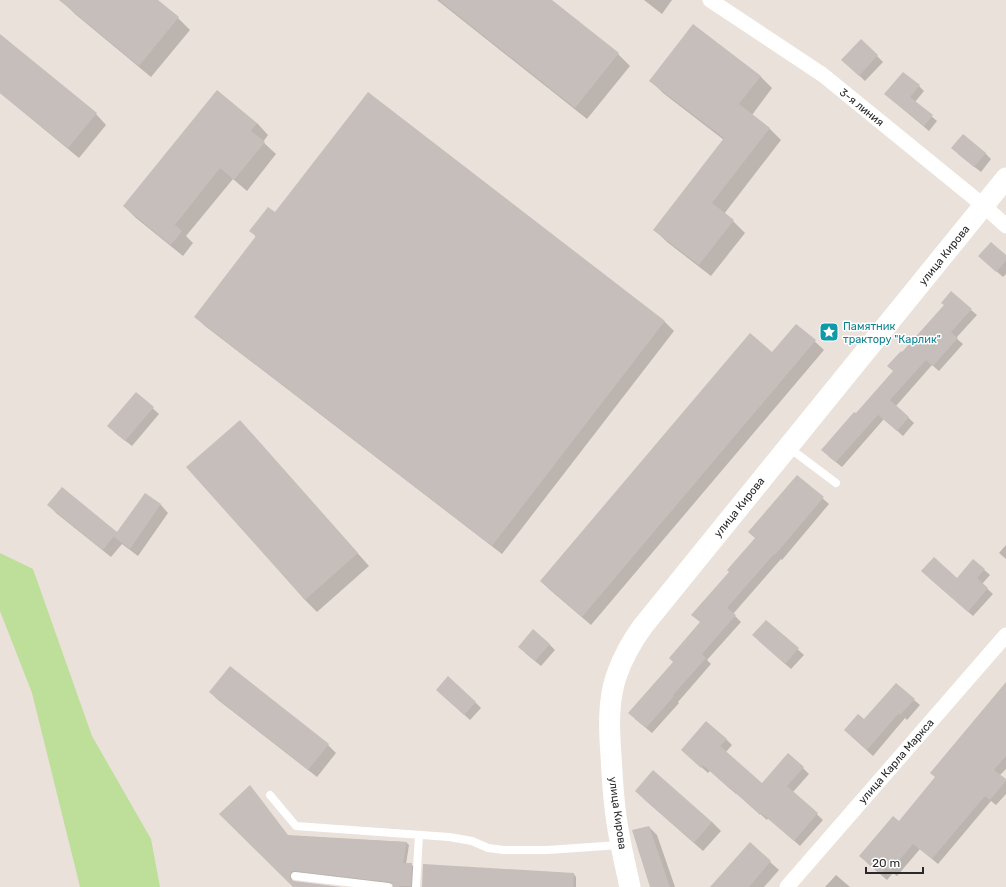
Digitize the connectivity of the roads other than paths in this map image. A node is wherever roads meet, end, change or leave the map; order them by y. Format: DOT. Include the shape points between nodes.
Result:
graph roads {
  1 [pos="710,0"];
  2 [pos="1006,178"];
  3 [pos="984,206"];
  4 [pos="1006,226"];
  5 [pos="788,447"];
  6 [pos="836,483"];
  7 [pos="1006,635"];
  8 [pos="270,795"];
  9 [pos="419,835"];
  10 [pos="621,845"];
  11 [pos="295,876"];
  12 [pos="388,887"];
  13 [pos="416,887"];
  14 [pos="630,887"];
  15 [pos="787,887"];
  1 -- 3 [label="street, 3-я линия" via="823,75"];
  2 -- 3 [label="street, улица Кирова"];
  3 -- 4 [label="street, 3-я линия"];
  3 -- 5 [label="street, улица Кирова"];
  5 -- 6 [label="lane"];
  5 -- 10 [label="street, улица Кирова" via="643,626 628,650 616,677 610,707 610,736 613,791"];
  7 -- 15 [label="street, улица Карла Маркса"];
  8 -- 9 [label="lane" via="296,826"];
  9 -- 10 [label="lane" via="457,838 488,848 504,850"];
  9 -- 13 [label="lane"];
  10 -- 14 [label="street, улица Кирова"];
  11 -- 12 [label="lane"];
}
